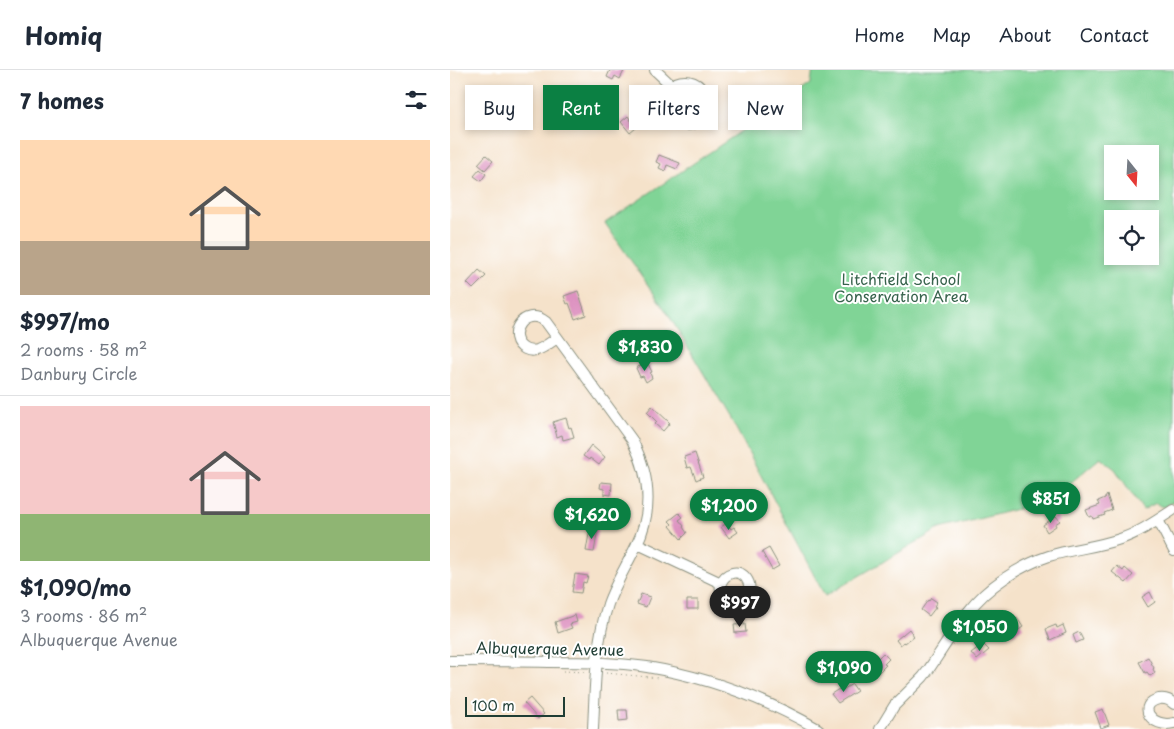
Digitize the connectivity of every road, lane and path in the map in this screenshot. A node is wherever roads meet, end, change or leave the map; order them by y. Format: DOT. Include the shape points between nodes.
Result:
graph roads {
  1 [pos="655,70"];
  2 [pos="670,85"];
  3 [pos="671,86"];
  4 [pos="557,338"];
  5 [pos="1173,510"];
  6 [pos="1158,520"];
  7 [pos="638,544"];
  8 [pos="1174,551"];
  9 [pos="720,583"];
  10 [pos="450,661"];
  11 [pos="596,667"];
  12 [pos="561,671"];
  13 [pos="660,678"];
  14 [pos="1173,700"];
  15 [pos="1174,724"];
  16 [pos="593,729"];
  17 [pos="818,729"];
  18 [pos="880,729"];
  1 -- 2 [label="street"];
  3 -- 3 [label="street" via="689,81 704,92 706,111 698,121 682,125 668,118 662,104 664,94"];
  4 -- 7 [label="street" via="639,454 645,470 648,503"];
  5 -- 6 [label="street"];
  6 -- 8 [label="street"];
  6 -- 18 [label="street" via="1120,539 1042,559 1000,582 968,611 926,673 894,706"];
  7 -- 9 [label="street"];
  7 -- 11 [label="street" via="608,604"];
  10 -- 11 [label="street, Albuquerque Avenue"];
  11 -- 12 [label="path"];
  11 -- 13 [label="path"];
  11 -- 16 [label="street"];
  11 -- 17 [label="street, Albuquerque Avenue" via="647,667 714,683 768,704"];
  14 -- 15 [label="street" via="1155,701 1149,708 1148,717 1156,728"];
}
